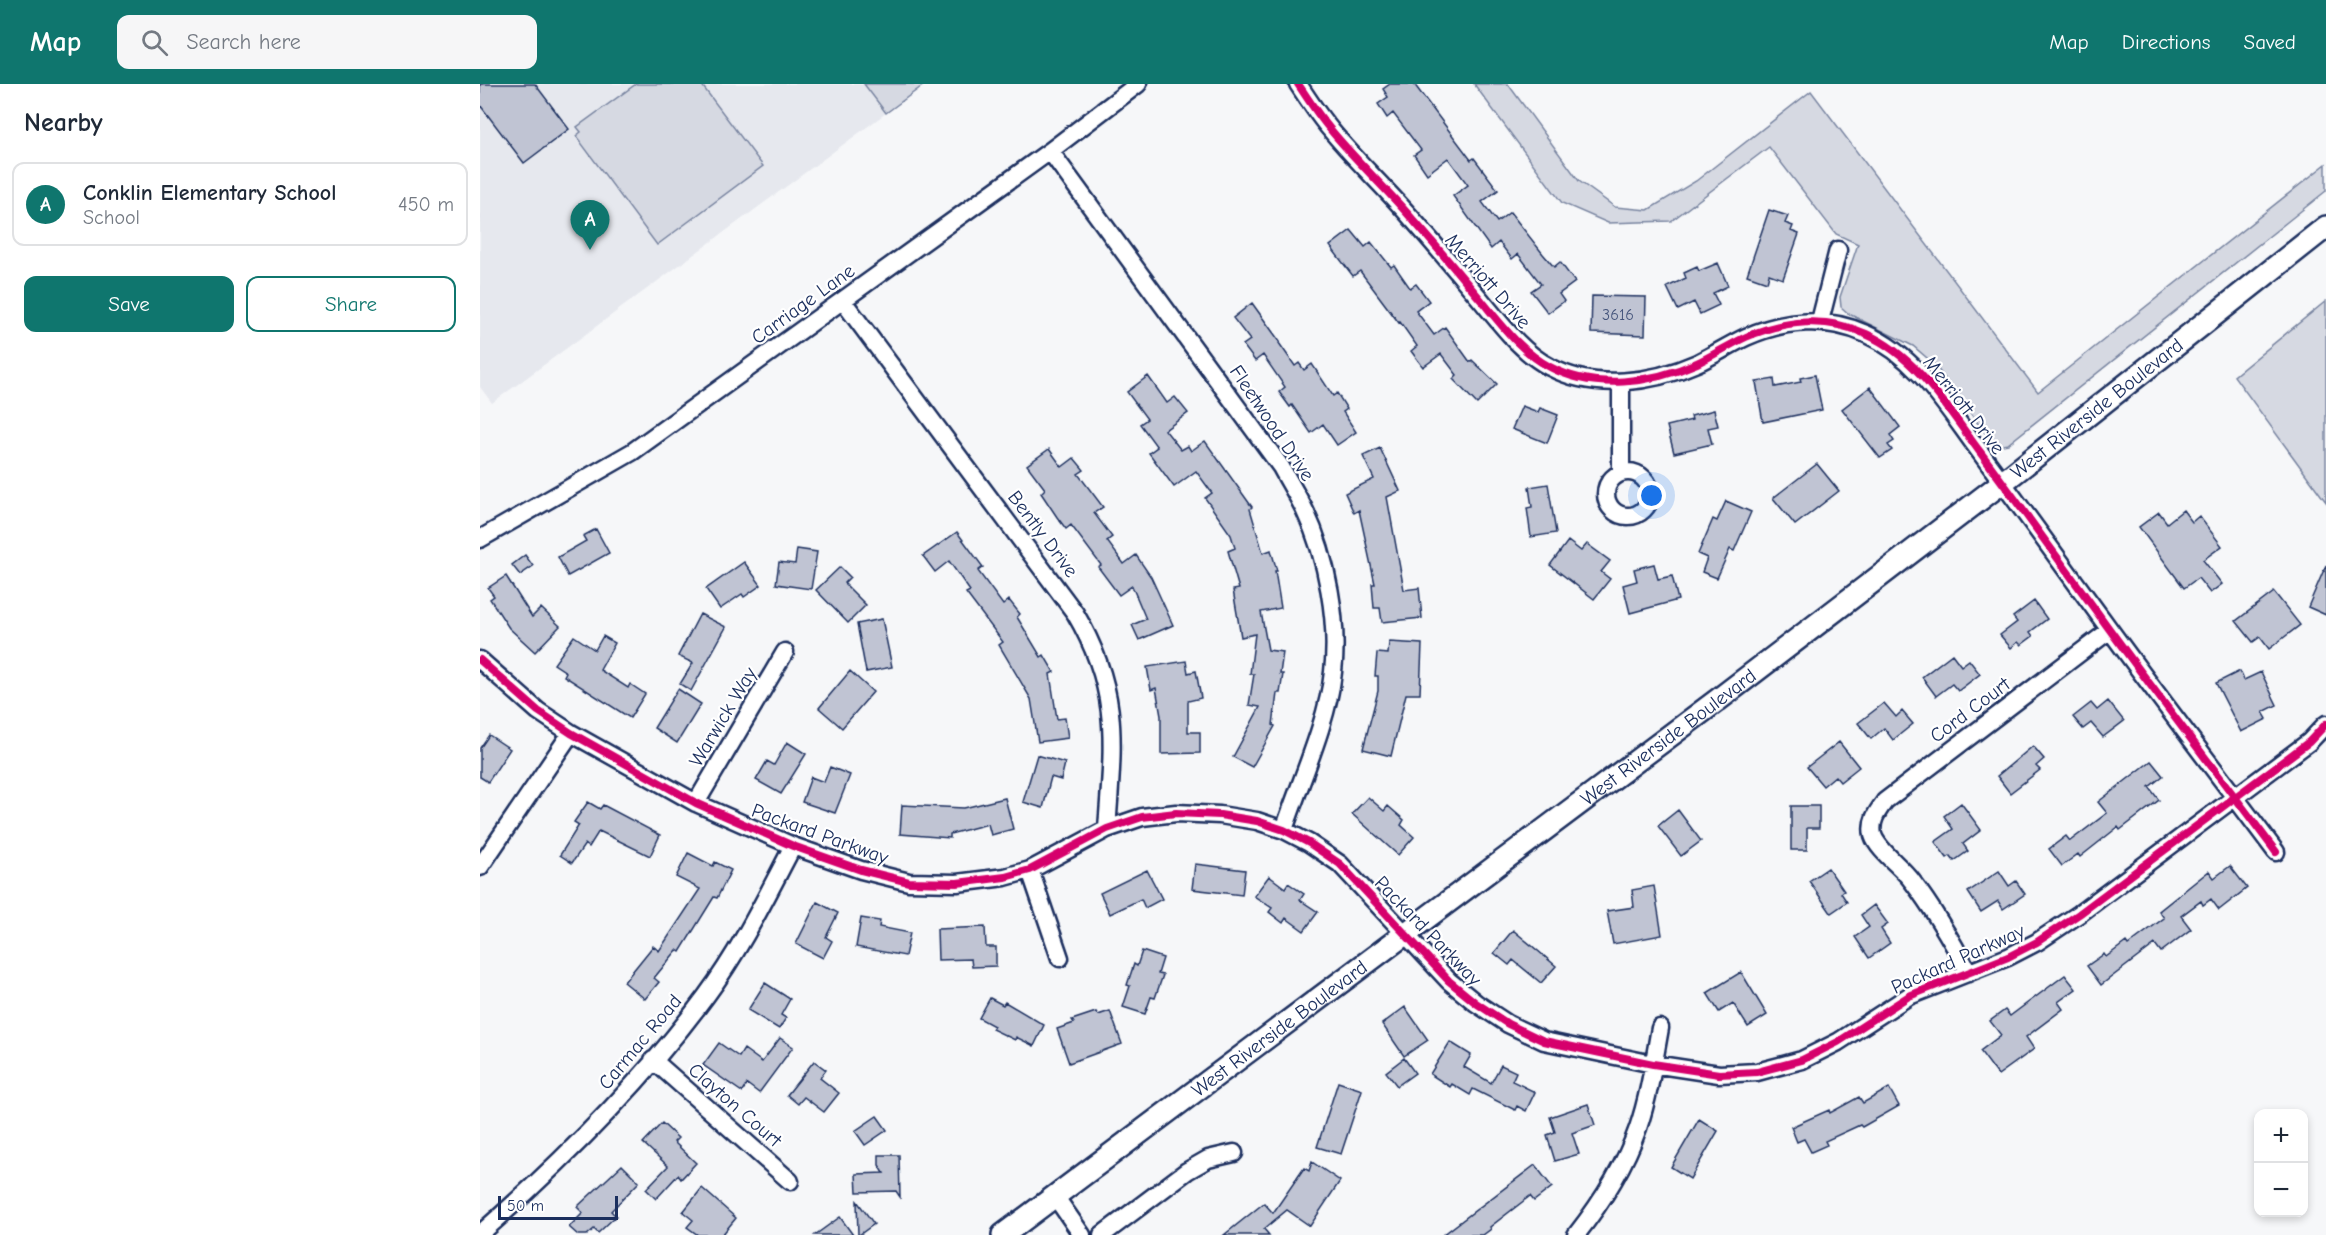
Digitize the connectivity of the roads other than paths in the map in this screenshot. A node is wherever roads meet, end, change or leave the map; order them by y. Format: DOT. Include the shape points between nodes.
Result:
graph roads {
  1 [pos="1138,84"];
  2 [pos="1298,84"];
  3 [pos="1050,151"];
  4 [pos="2326,227"];
  5 [pos="1839,250"];
  6 [pos="843,301"];
  7 [pos="1820,321"];
  8 [pos="1621,382"];
  9 [pos="1621,472"];
  10 [pos="2003,482"];
  11 [pos="480,539"];
  12 [pos="2110,630"];
  13 [pos="785,652"];
  14 [pos="480,660"];
  15 [pos="2326,724"];
  16 [pos="572,733"];
  17 [pos="2235,796"];
  18 [pos="696,803"];
  19 [pos="1107,829"];
  20 [pos="1284,830"];
  21 [pos="793,846"];
  22 [pos="2276,852"];
  23 [pos="480,867"];
  24 [pos="1030,870"];
  25 [pos="1406,935"];
  26 [pos="1060,958"];
  27 [pos="1969,973"];
  28 [pos="1660,1028"];
  29 [pos="653,1060"];
  30 [pos="1653,1064"];
  31 [pos="1234,1153"];
  32 [pos="790,1181"];
  33 [pos="1055,1196"];
  34 [pos="480,1234"];
  35 [pos="1003,1235"];
  36 [pos="1082,1235"];
  37 [pos="1102,1235"];
  38 [pos="1576,1235"];
  1 -- 3 [label="street, Carriage Lane"];
  2 -- 8 [label="street, Merriott Drive" via="1329,129 1533,357 1570,375"];
  3 -- 6 [label="street, Carriage Lane"];
  3 -- 20 [label="street, Fleetwood Drive" via="1281,467 1306,512 1329,586 1333,672 1325,711"];
  4 -- 10 [label="main road, West Riverside Boulevard"];
  5 -- 7 [label="street"];
  6 -- 11 [label="street, Carriage Lane" via="632,452"];
  6 -- 19 [label="street, Bently Drive" via="1075,613 1090,639 1110,706 1112,759"];
  7 -- 8 [label="street, Merriott Drive" via="1766,329 1672,372"];
  7 -- 10 [label="street, Merriott Drive" via="1868,334 1908,360"];
  8 -- 9 [label="street"];
  10 -- 12 [label="street, Merriott Drive"];
  10 -- 25 [label="main road, West Riverside Boulevard"];
  12 -- 17 [label="street, Merriott Drive"];
  12 -- 27 [label="street, Cord Court" via="1885,801 1875,813 1872,823 1876,843 1913,882 1948,933"];
  13 -- 18 [label="street, Warwick Way"];
  14 -- 16 [label="street, Packard Parkway" via="538,711"];
  15 -- 17 [label="street, Packard Parkway" via="2309,742"];
  16 -- 18 [label="street, Packard Parkway"];
  16 -- 23 [label="street"];
  17 -- 22 [label="street, Merriott Drive"];
  17 -- 27 [label="street, Packard Parkway" via="2060,928"];
  18 -- 21 [label="street, Packard Parkway"];
  19 -- 20 [label="street, Packard Parkway" via="1142,817 1176,813 1220,815"];
  19 -- 24 [label="street, Packard Parkway"];
  20 -- 25 [label="street, Packard Parkway" via="1340,864"];
  21 -- 24 [label="street, Packard Parkway" via="909,882 957,883"];
  21 -- 29 [label="street, Carmac Road" via="744,939 706,996"];
  24 -- 26 [label="street"];
  25 -- 30 [label="street, Packard Parkway" via="1449,981 1508,1024 1544,1041"];
  25 -- 33 [label="main road, West Riverside Boulevard"];
  27 -- 30 [label="street, Packard Parkway" via="1909,996 1819,1053 1793,1063 1757,1072 1719,1074"];
  28 -- 30 [label="street"];
  29 -- 32 [label="street, Clayton Court"];
  29 -- 34 [label="street, Carmac Road" via="606,1114"];
  30 -- 38 [label="street" via="1639,1126 1617,1175"];
  31 -- 37 [label="street" via="1208,1159 1187,1171"];
  33 -- 35 [label="main road, West Riverside Boulevard"];
  33 -- 36 [label="street"];
}
